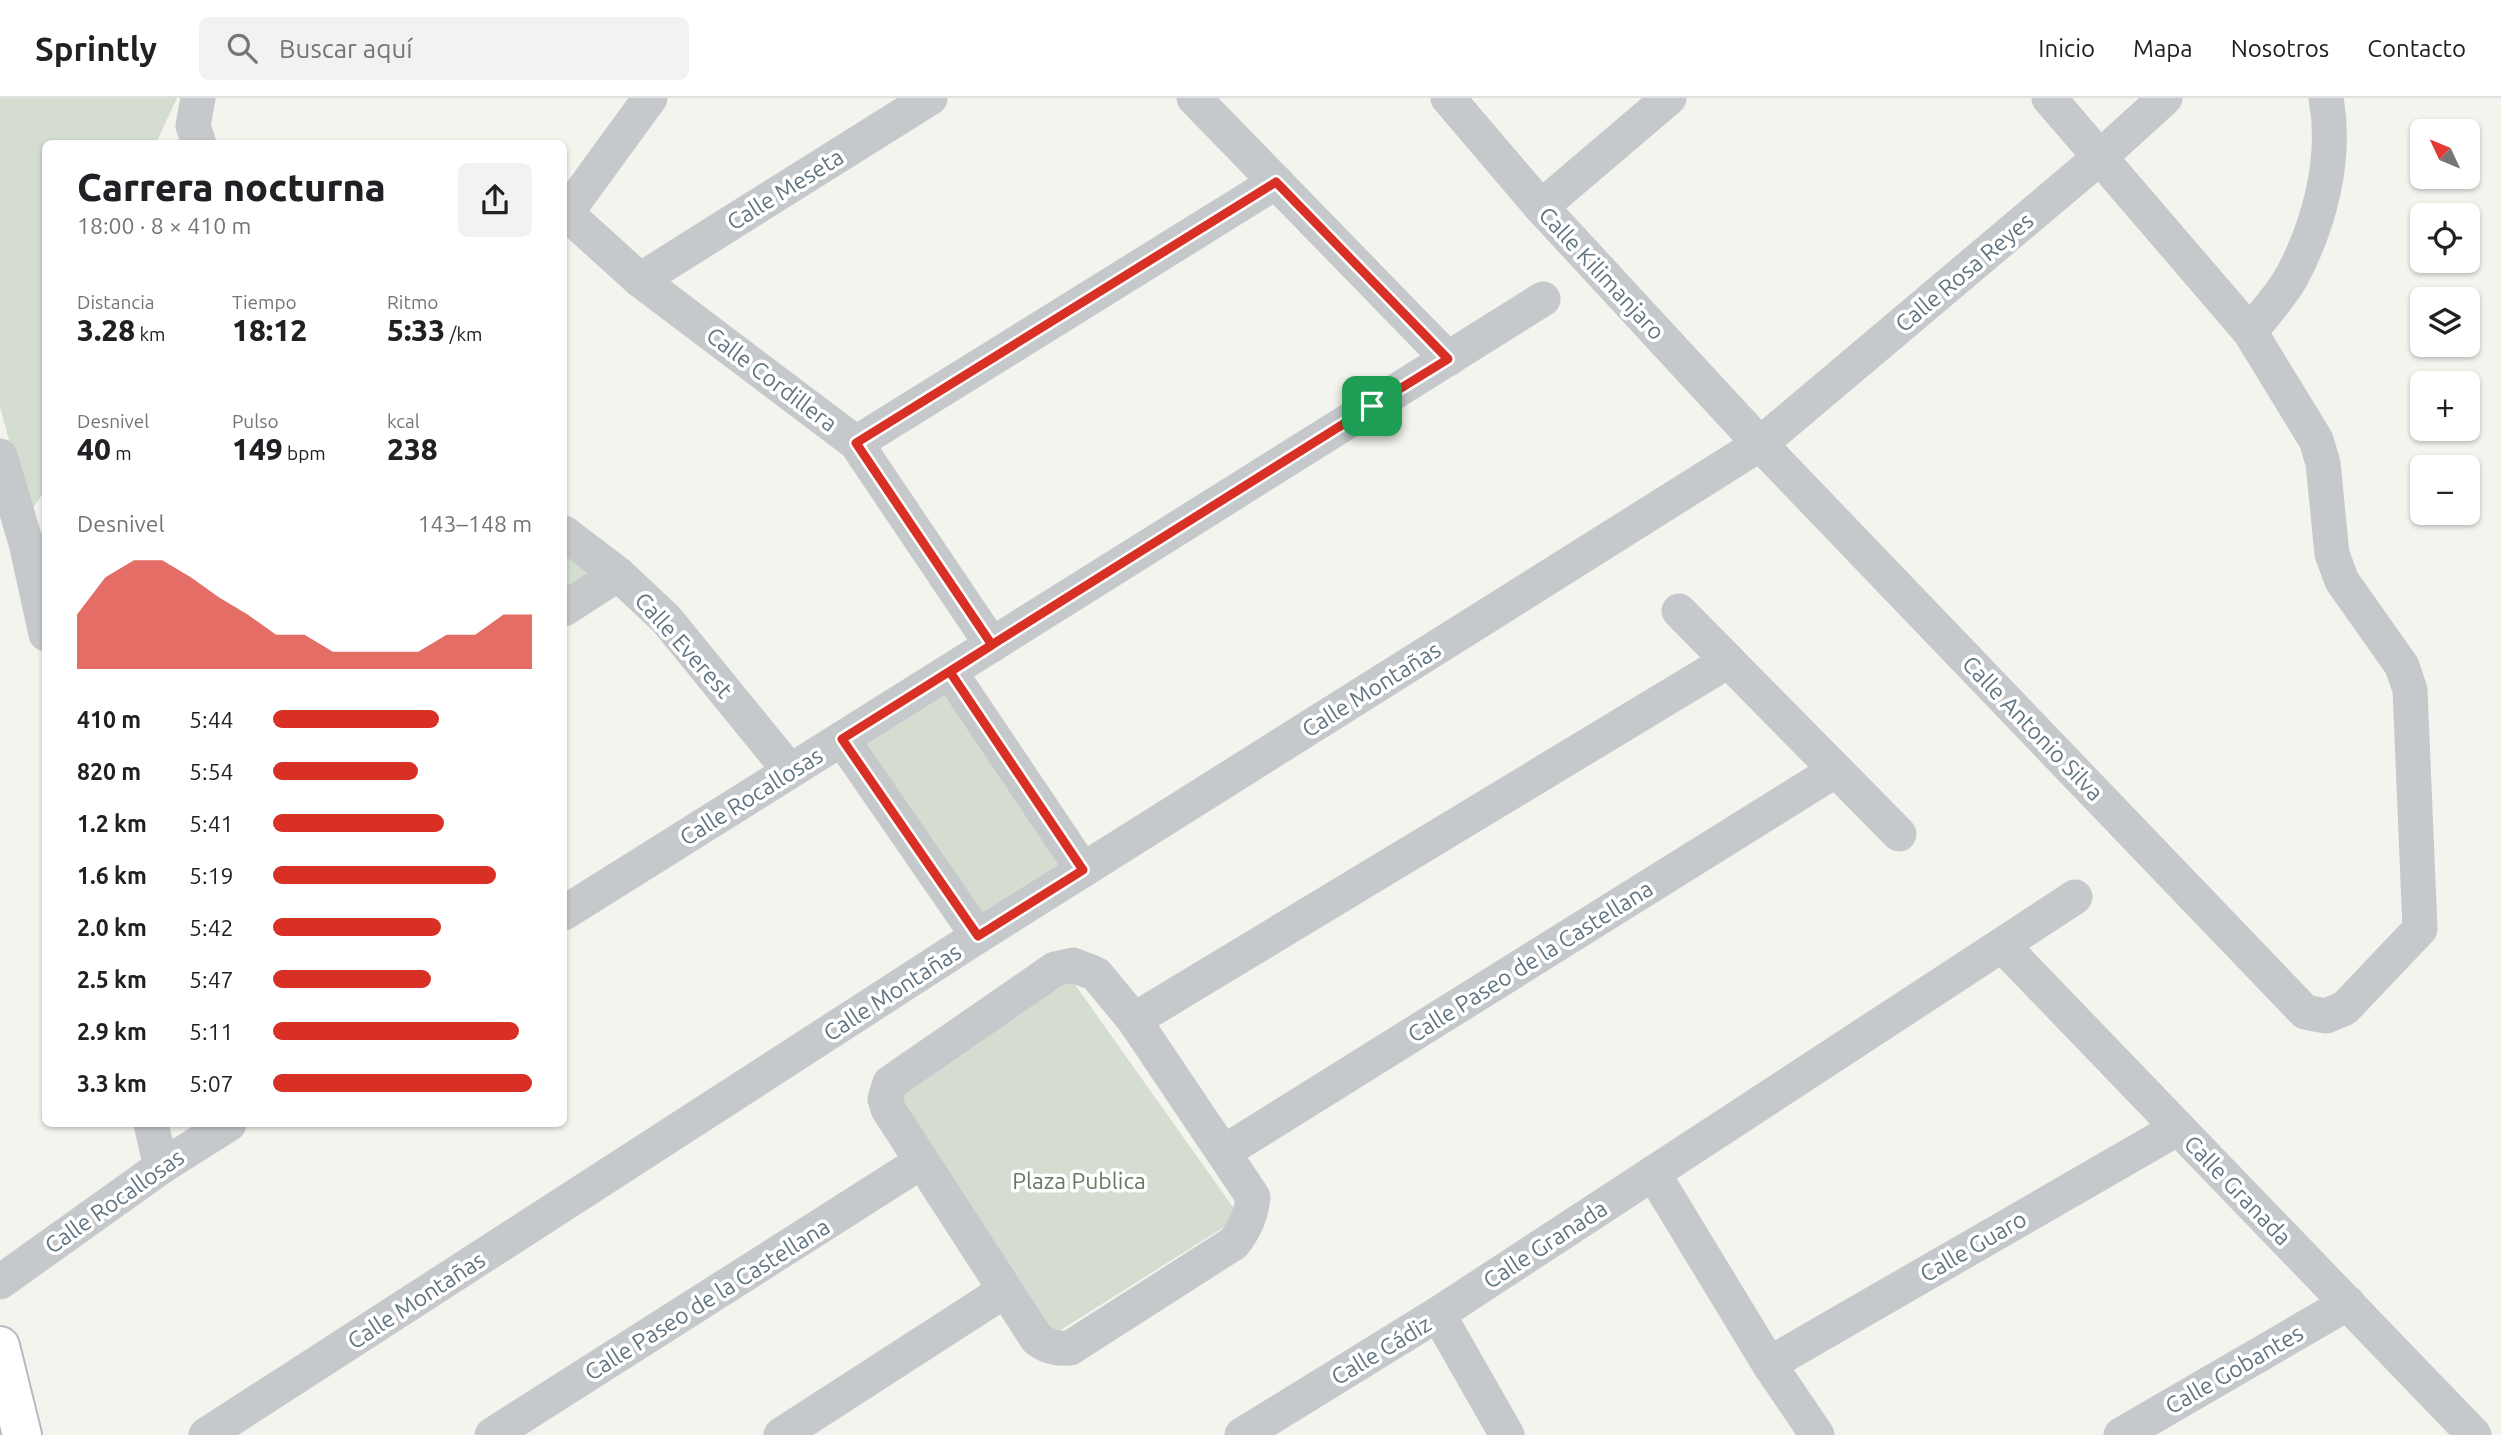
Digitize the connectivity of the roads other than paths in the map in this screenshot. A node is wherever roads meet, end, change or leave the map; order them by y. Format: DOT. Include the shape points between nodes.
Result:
graph roads {
  1 [pos="198,98"];
  2 [pos="650,98"];
  3 [pos="930,98"];
  4 [pos="1194,98"];
  5 [pos="1448,98"];
  6 [pos="1669,98"];
  7 [pos="2049,98"];
  8 [pos="2165,98"];
  9 [pos="2326,98"];
  10 [pos="198,140"];
  11 [pos="2099,158"];
  12 [pos="1276,182"];
  13 [pos="1541,207"];
  14 [pos="567,211"];
  15 [pos="567,216"];
  16 [pos="640,280"];
  17 [pos="1543,299"];
  18 [pos="2250,332"];
  19 [pos="1448,359"];
  20 [pos="856,443"];
  21 [pos="1760,444"];
  22 [pos="0,456"];
  23 [pos="36,530"];
  24 [pos="567,535"];
  25 [pos="618,574"];
  26 [pos="42,592"];
  27 [pos="567,607"];
  28 [pos="1679,611"];
  29 [pos="992,645"];
  30 [pos="1728,661"];
  31 [pos="950,672"];
  32 [pos="842,739"];
  33 [pos="1836,770"];
  34 [pos="790,771"];
  35 [pos="1899,834"];
  36 [pos="1083,870"];
  37 [pos="2075,897"];
  38 [pos="567,912"];
  39 [pos="978,936"];
  40 [pos="2002,945"];
  41 [pos="1134,1020"];
  42 [pos="152,1127"];
  43 [pos="224,1127"];
  44 [pos="2178,1128"];
  45 [pos="1224,1152"];
  46 [pos="921,1163"];
  47 [pos="160,1167"];
  48 [pos="1653,1173"];
  49 [pos="0,1282"];
  50 [pos="1004,1291"];
  51 [pos="2348,1303"];
  52 [pos="1438,1314"];
  53 [pos="0,1346"];
  54 [pos="1769,1364"];
  55 [pos="22,1435"];
  56 [pos="206,1435"];
  57 [pos="492,1435"];
  58 [pos="781,1435"];
  59 [pos="1242,1435"];
  60 [pos="1507,1435"];
  61 [pos="1817,1435"];
  62 [pos="2121,1435"];
  63 [pos="2474,1435"];
  1 -- 10 [label="street" via="193,126"];
  2 -- 14 [label="street"];
  3 -- 16 [label="street, Calle Meseta"];
  4 -- 12 [label="street"];
  5 -- 13 [label="street, Calle Kilimanjaro"];
  6 -- 13 [label="street"];
  7 -- 11 [label="street"];
  8 -- 11 [label="street, Calle Rosa Reyes"];
  9 -- 18 [label="street" via="2329,163 2316,222 2291,277"];
  11 -- 18 [label="street"];
  11 -- 21 [label="street, Calle Rosa Reyes"];
  12 -- 19 [label="street"];
  12 -- 20 [label="street"];
  13 -- 21 [label="street, Calle Kilimanjaro"];
  15 -- 16 [label="street, Calle Cordillera"];
  16 -- 20 [label="street, Calle Cordillera"];
  17 -- 19 [label="street, Calle Rocallosas"];
  18 -- 21 [label="street, Calle Antonio Silva" via="2316,440 2323,463 2332,554 2342,581 2402,666 2410,690 2420,929 2345,1009 2326,1016 2305,1012"];
  19 -- 29 [label="street, Calle Rocallosas"];
  20 -- 29 [label="street, Calle Cordillera"];
  21 -- 36 [label="street, Calle Montañas"];
  22 -- 23 [label="street"];
  23 -- 26 [label="street"];
  24 -- 25 [label="street, Calle Everest"];
  25 -- 27 [label="street"];
  25 -- 34 [label="street, Calle Everest" via="666,619"];
  28 -- 30 [label="street"];
  29 -- 31 [label="street, Calle Rocallosas"];
  30 -- 33 [label="street"];
  30 -- 41 [label="street"];
  31 -- 32 [label="street, Calle Rocallosas"];
  31 -- 36 [label="street"];
  32 -- 34 [label="street, Calle Rocallosas"];
  32 -- 39 [label="street"];
  33 -- 35 [label="street"];
  33 -- 45 [label="street, Calle Paseo de la Castellana"];
  34 -- 38 [label="street, Calle Rocallosas"];
  36 -- 39 [label="street, Calle Montañas"];
  37 -- 40 [label="street, Calle Granada"];
  39 -- 56 [label="street, Calle Montañas"];
  40 -- 44 [label="street, Calle Granada"];
  40 -- 48 [label="street, Calle Granada"];
  41 -- 45 [label="street"];
  41 -- 46 [label="street" via="1096,974 1073,965 1055,969 890,1083 885,1099 888,1109"];
  42 -- 47 [label="street"];
  43 -- 47 [label="street, Calle Rocallosas"];
  44 -- 51 [label="street, Calle Granada"];
  44 -- 54 [label="street, Calle Guaro"];
  45 -- 50 [label="street" via="1253,1197 1251,1214 1234,1243 1070,1348 1046,1346 1037,1339"];
  46 -- 50 [label="street"];
  46 -- 57 [label="street, Calle Paseo de la Castellana"];
  47 -- 49 [label="street, Calle Rocallosas"];
  48 -- 52 [label="street, Calle Granada"];
  48 -- 54 [label="street"];
  50 -- 58 [label="street"];
  51 -- 62 [label="street, Calle Gobantes"];
  51 -- 63 [label="street, Calle Granada"];
  52 -- 59 [label="street, Calle Cádiz"];
  52 -- 60 [label="street, Calle Cádiz"];
  53 -- 55 [label="main road"];
  54 -- 61 [label="street"];
}
